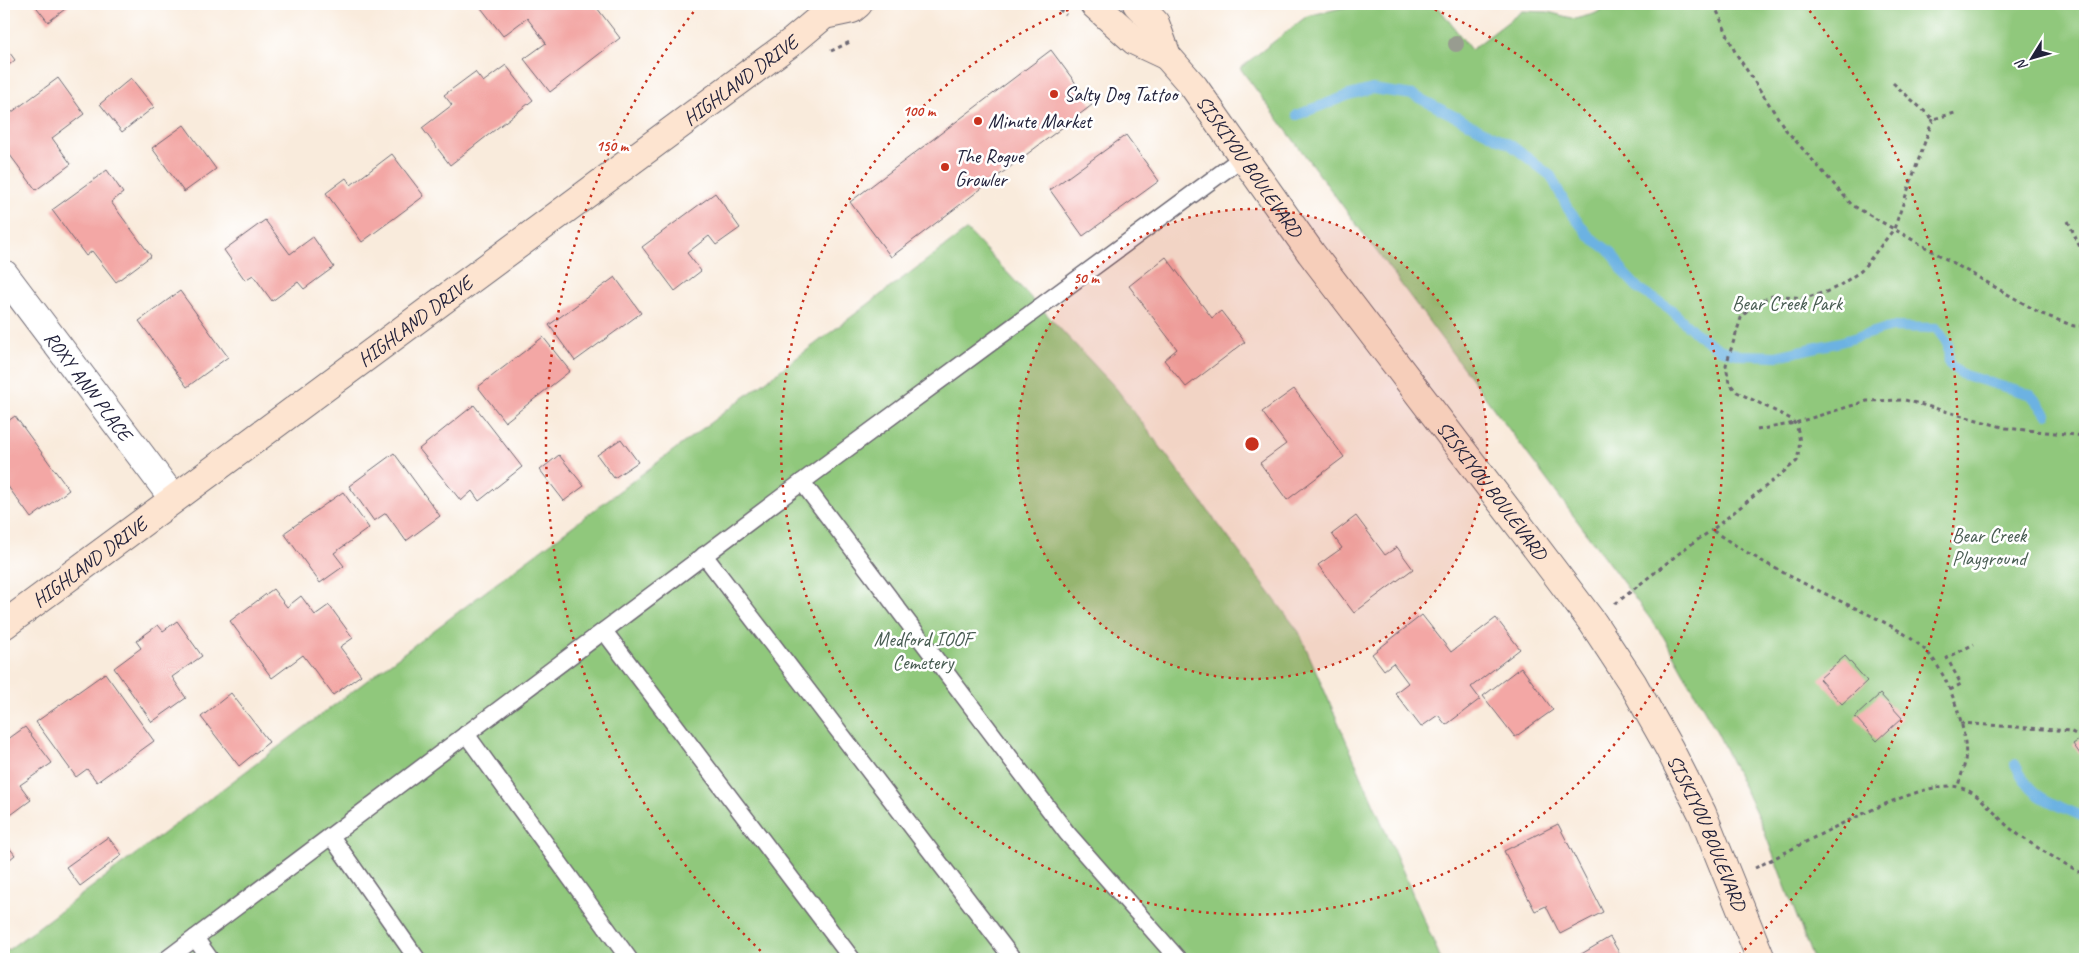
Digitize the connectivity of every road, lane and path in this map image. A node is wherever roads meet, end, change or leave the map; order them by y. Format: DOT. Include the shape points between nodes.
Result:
graph roads {
  1 [pos="858,4"];
  2 [pos="1094,4"];
  3 [pos="1137,4"];
  4 [pos="1714,4"];
  5 [pos="826,9"];
  6 [pos="1167,56"];
  7 [pos="1893,83"];
  8 [pos="1955,113"];
  9 [pos="1933,119"];
  10 [pos="1243,157"];
  11 [pos="2068,221"];
  12 [pos="1894,229"];
  13 [pos="2085,258"];
  14 [pos="4,274"];
  15 [pos="2085,326"];
  16 [pos="1796,424"];
  17 [pos="1757,430"];
  18 [pos="2085,436"];
  19 [pos="802,482"];
  20 [pos="173,498"];
  21 [pos="1712,530"];
  22 [pos="704,555"];
  23 [pos="1593,623"];
  24 [pos="4,625"];
  25 [pos="604,631"];
  26 [pos="1974,644"];
  27 [pos="1950,690"];
  28 [pos="1960,723"];
  29 [pos="466,734"];
  30 [pos="2083,738"];
  31 [pos="1958,786"];
  32 [pos="331,836"];
  33 [pos="2085,876"];
  34 [pos="1730,881"];
  35 [pos="195,938"];
  36 [pos="167,959"];
  37 [pos="210,959"];
  38 [pos="417,959"];
  39 [pos="629,959"];
  40 [pos="852,959"];
  41 [pos="1013,959"];
  42 [pos="1178,959"];
  43 [pos="1761,959"];
  1 -- 5 [label="street, HIGHLAND DRIVE" via="852,9"];
  2 -- 6 [label="street, SISKIYOU BOULEVARD" via="1135,41"];
  3 -- 6 [label="street, SISKIYOU BOULEVARD" via="1155,23"];
  4 -- 12 [label="path" via="1735,52 1786,130 1852,205"];
  5 -- 20 [label="street, HIGHLAND DRIVE" via="794,40"];
  6 -- 10 [label="street, SISKIYOU BOULEVARD" via="1194,87"];
  7 -- 9 [label="path"];
  8 -- 9 [label="path"];
  9 -- 12 [label="path"];
  10 -- 19 [label="lane"];
  10 -- 23 [label="street, SISKIYOU BOULEVARD" via="1311,253"];
  11 -- 13 [label="path"];
  12 -- 15 [label="path" via="2042,314 2074,326"];
  12 -- 16 [label="path" via="1861,271 1839,286 1804,298 1775,295 1754,304 1741,318 1728,361 1729,383 1737,392 1791,418"];
  14 -- 20 [label="street, ROXY ANN PLACE"];
  16 -- 17 [label="path"];
  16 -- 18 [label="path" via="1867,402 1905,400 2006,428"];
  16 -- 21 [label="path" via="1800,444 1797,461"];
  19 -- 22 [label="lane"];
  19 -- 42 [label="lane" via="1067,833"];
  20 -- 24 [label="street, HIGHLAND DRIVE"];
  21 -- 23 [label="path" via="1638,584"];
  21 -- 27 [label="path" via="1750,555 1914,641 1935,662"];
  22 -- 25 [label="lane"];
  22 -- 41 [label="lane"];
  23 -- 34 [label="street, SISKIYOU BOULEVARD" via="1669,748 1702,813"];
  25 -- 29 [label="lane"];
  25 -- 40 [label="lane"];
  26 -- 27 [label="path" via="1947,658 1961,684"];
  27 -- 28 [label="path"];
  28 -- 30 [label="path" via="2070,731"];
  28 -- 31 [label="path" via="1966,760"];
  29 -- 32 [label="lane"];
  29 -- 39 [label="lane"];
  31 -- 33 [label="path" via="1975,795 2011,828"];
  31 -- 34 [label="path" via="1927,790 1886,804"];
  32 -- 35 [label="lane"];
  32 -- 38 [label="lane"];
  34 -- 43 [label="street, SISKIYOU BOULEVARD"];
  35 -- 36 [label="lane"];
  35 -- 37 [label="lane"];
}
